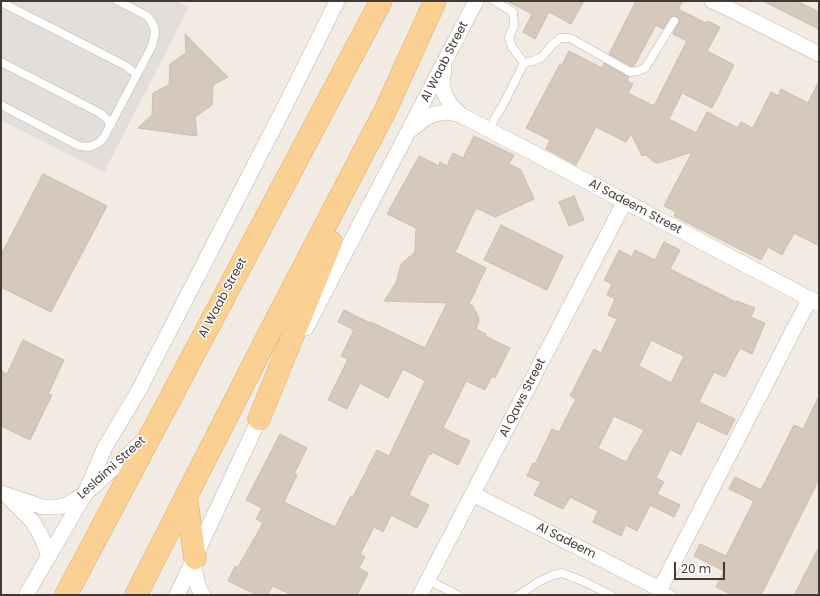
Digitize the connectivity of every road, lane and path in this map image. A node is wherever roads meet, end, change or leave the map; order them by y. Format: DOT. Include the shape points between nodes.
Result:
graph roads {
  1 [pos="118,1"];
  2 [pos="337,1"];
  3 [pos="381,1"];
  4 [pos="435,1"];
  5 [pos="476,1"];
  6 [pos="494,1"];
  7 [pos="1,2"];
  8 [pos="721,3"];
  9 [pos="674,21"];
  10 [pos="818,51"];
  11 [pos="1,62"];
  12 [pos="445,63"];
  13 [pos="524,63"];
  14 [pos="136,75"];
  15 [pos="1,105"];
  16 [pos="386,110"];
  17 [pos="461,115"];
  18 [pos="111,125"];
  19 [pos="488,130"];
  20 [pos="408,133"];
  21 [pos="625,201"];
  22 [pos="814,301"];
  23 [pos="259,419"];
  24 [pos="151,433"];
  25 [pos="3,494"];
  26 [pos="85,494"];
  27 [pos="473,494"];
  28 [pos="186,496"];
  29 [pos="49,556"];
  30 [pos="195,558"];
  31 [pos="428,580"];
  32 [pos="666,592"];
  33 [pos="26,595"];
  34 [pos="66,595"];
  35 [pos="136,595"];
  36 [pos="177,595"];
  37 [pos="203,595"];
  38 [pos="420,595"];
  39 [pos="458,595"];
  40 [pos="519,595"];
  41 [pos="611,595"];
  1 -- 14 [label="lane" via="147,16 154,27 154,40"];
  2 -- 26 [label="street" via="139,390 105,447"];
  3 -- 24 [label="main road, Al Waab Street"];
  4 -- 16 [label="main road"];
  5 -- 12 [label="street, Al Waab Street"];
  6 -- 13 [label="lane" via="513,12 514,26 509,37 512,47"];
  7 -- 14 [label="lane" via="126,66"];
  8 -- 10 [label="street"];
  9 -- 13 [label="lane" via="645,68 638,71 630,72 570,38 560,38 542,58"];
  11 -- 18 [label="lane" via="100,113"];
  12 -- 17 [label="street, Al Sadeem Street" via="442,84 444,93"];
  12 -- 20 [label="street, Al Waab Street"];
  13 -- 19 [label="lane"];
  14 -- 18 [label="lane"];
  15 -- 18 [label="lane" via="79,146 90,147 100,142"];
  16 -- 23 [label="main road"];
  16 -- 28 [label="main road"];
  17 -- 19 [label="street, Al Sadeem Street"];
  17 -- 20 [label="street, Al Sadeem Street" via="446,112 434,114"];
  19 -- 21 [label="street, Al Sadeem Street"];
  20 -- 23 [label="street, Al Waab Street"];
  21 -- 22 [label="street, Al Sadeem Street"];
  21 -- 27 [label="street, Al Qaws Street"];
  22 -- 32 [label="street, Al Sadeem Street"];
  23 -- 30 [label="street, Al Waab Street"];
  24 -- 26 [label="street, Leslaimi Street"];
  24 -- 34 [label="main road, Al Waab Street"];
  25 -- 26 [label="street, Leslaimi Street" via="36,506 50,508 66,505"];
  25 -- 29 [label="street, Leslaimi Street" via="33,522"];
  26 -- 29 [label="street"];
  27 -- 31 [label="street, Al Qaws Street"];
  27 -- 32 [label="street, Al Sadeem"];
  28 -- 30 [label="main road"];
  28 -- 35 [label="main road"];
  29 -- 33 [label="street"];
  30 -- 36 [label="street, Al Waab Street"];
  30 -- 37 [label="street" via="198,587"];
  31 -- 38 [label="street, Al Qaws Street"];
  31 -- 39 [label="lane"];
  40 -- 41 [label="lane" via="553,574 562,573"];
}
